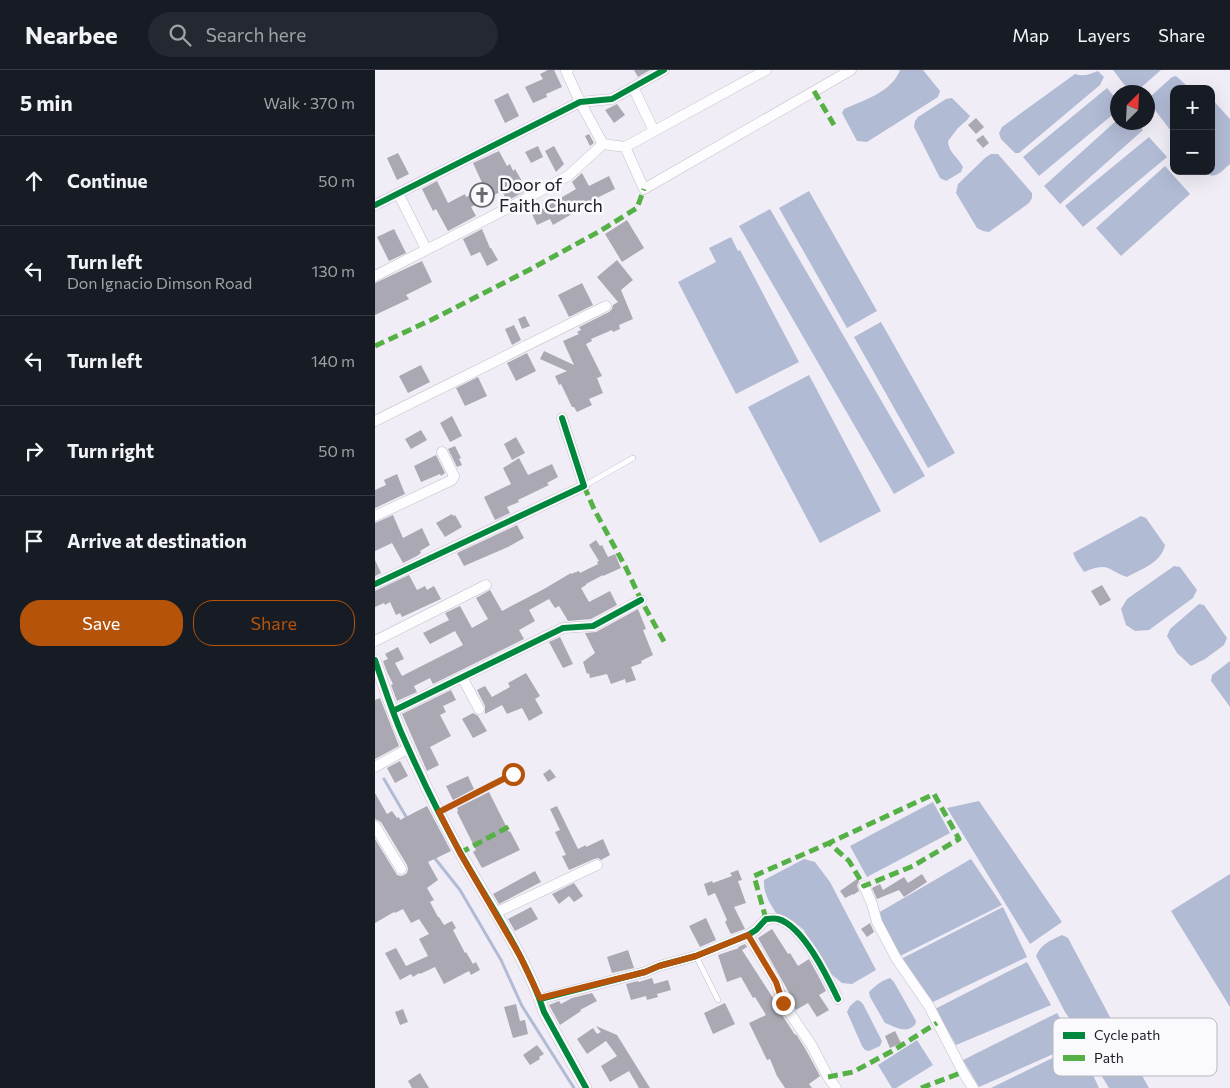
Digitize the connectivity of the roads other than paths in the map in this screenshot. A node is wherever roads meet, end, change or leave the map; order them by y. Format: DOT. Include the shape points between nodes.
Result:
graph roads {
  1 [pos="568,70"];
  2 [pos="665,70"];
  3 [pos="766,70"];
  4 [pos="851,70"];
  5 [pos="633,87"];
  6 [pos="580,102"];
  7 [pos="654,131"];
  8 [pos="603,144"];
  9 [pos="625,147"];
  10 [pos="398,194"];
  11 [pos="375,205"];
  12 [pos="426,249"];
  13 [pos="375,276"];
  14 [pos="606,306"];
  15 [pos="562,418"];
  16 [pos="375,421"];
  17 [pos="442,452"];
  18 [pos="633,458"];
  19 [pos="583,486"];
  20 [pos="375,516"];
  21 [pos="375,584"];
  22 [pos="486,585"];
  23 [pos="641,600"];
  24 [pos="375,641"];
  25 [pos="375,660"];
  26 [pos="462,677"];
  27 [pos="479,709"];
  28 [pos="393,711"];
  29 [pos="409,748"];
  30 [pos="375,767"];
  31 [pos="513,774"];
  32 [pos="439,812"];
  33 [pos="375,826"];
  34 [pos="597,865"];
  35 [pos="401,869"];
  36 [pos="864,886"];
  37 [pos="495,913"];
  38 [pos="748,935"];
  39 [pos="696,956"];
  40 [pos="540,998"];
  41 [pos="838,999"];
  42 [pos="718,1000"];
  43 [pos="586,1088"];
  44 [pos="836,1088"];
  45 [pos="973,1088"];
  1 -- 6 [label="street"];
  2 -- 5 [label="street"];
  3 -- 7 [label="street"];
  4 -- 9 [label="street" via="645,188"];
  5 -- 6 [label="street" via="612,99"];
  5 -- 7 [label="street"];
  6 -- 8 [label="street"];
  6 -- 10 [label="street"];
  7 -- 9 [label="street"];
  8 -- 9 [label="street"];
  8 -- 12 [label="street" via="568,176"];
  10 -- 11 [label="street"];
  10 -- 12 [label="street"];
  12 -- 13 [label="street"];
  14 -- 16 [label="street"];
  15 -- 19 [label="street"];
  17 -- 20 [label="street" via="454,476 452,480"];
  18 -- 19 [label="lane"];
  19 -- 21 [label="street"];
  22 -- 24 [label="street"];
  23 -- 26 [label="street" via="593,626 563,628"];
  25 -- 28 [label="street"];
  26 -- 27 [label="street"];
  26 -- 28 [label="street"];
  28 -- 29 [label="street"];
  29 -- 30 [label="street"];
  29 -- 32 [label="street"];
  31 -- 32 [label="lane"];
  32 -- 37 [label="street"];
  33 -- 35 [label="street"];
  34 -- 37 [label="street"];
  36 -- 45 [label="street" via="877,922 896,958 929,1006"];
  37 -- 40 [label="street"];
  38 -- 39 [label="street"];
  38 -- 41 [label="street" via="766,919 777,918 790,925 807,944"];
  38 -- 44 [label="street" via="776,982 783,1003"];
  39 -- 40 [label="street"];
  39 -- 42 [label="lane"];
  40 -- 43 [label="street" via="544,1012"];
}
